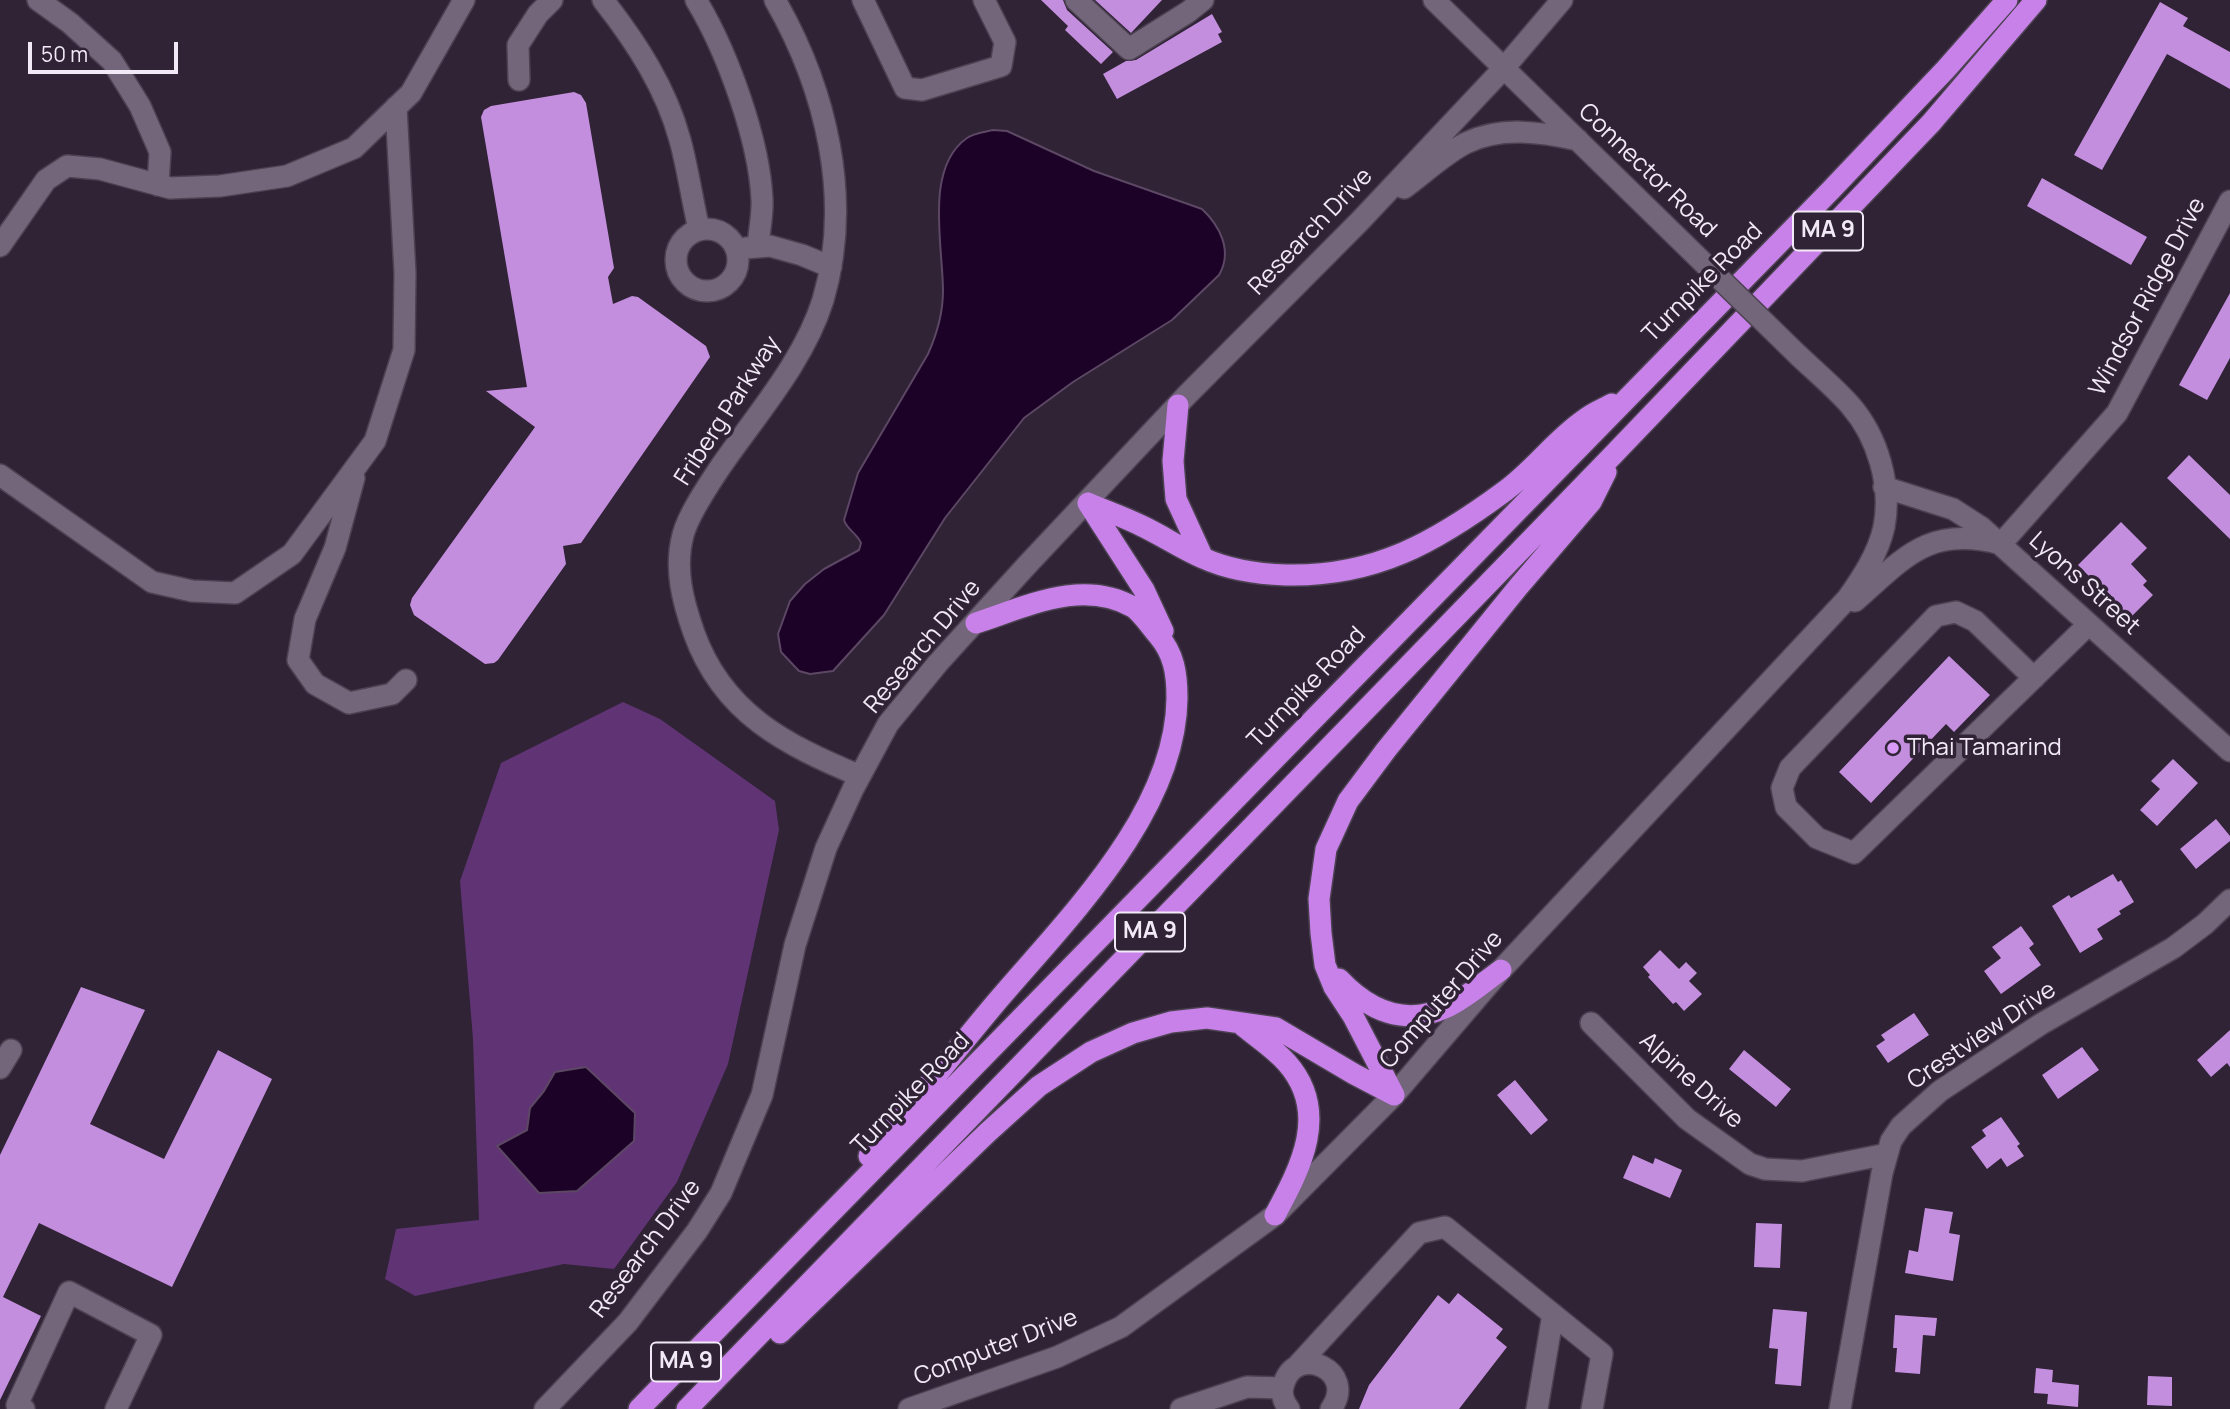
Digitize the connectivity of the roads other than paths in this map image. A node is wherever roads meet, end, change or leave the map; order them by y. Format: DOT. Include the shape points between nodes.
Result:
graph roads {
  1 [pos="38,0"];
  2 [pos="464,0"];
  3 [pos="552,0"];
  4 [pos="603,0"];
  5 [pos="696,0"];
  6 [pos="775,0"];
  7 [pos="863,0"];
  8 [pos="984,0"];
  9 [pos="1076,0"];
  10 [pos="1203,0"];
  11 [pos="1434,0"];
  12 [pos="1562,0"];
  13 [pos="2007,0"];
  14 [pos="2036,0"];
  15 [pos="1504,68"];
  16 [pos="519,80"];
  17 [pos="396,107"];
  18 [pos="1578,140"];
  19 [pos="158,185"];
  20 [pos="2230,201"];
  21 [pos="1360,221"];
  22 [pos="699,229"];
  23 [pos="0,246"];
  24 [pos="747,248"];
  25 [pos="831,267"];
  26 [pos="1632,393"];
  27 [pos="1178,405"];
  28 [pos="1613,455"];
  29 [pos="357,466"];
  30 [pos="0,475"];
  31 [pos="1884,486"];
  32 [pos="1088,503"];
  33 [pos="2001,544"];
  34 [pos="1203,558"];
  35 [pos="976,623"];
  36 [pos="2089,624"];
  37 [pos="1815,636"];
  38 [pos="1169,648"];
  39 [pos="2034,678"];
  40 [pos="406,680"];
  41 [pos="2230,751"];
  42 [pos="860,776"];
  43 [pos="2230,900"];
  44 [pos="1325,965"];
  45 [pos="1501,970"];
  46 [pos="1239,1023"];
  47 [pos="1591,1023"];
  48 [pos="1394,1095"];
  49 [pos="1887,1154"];
  50 [pos="1275,1215"];
  51 [pos="1553,1314"];
  52 [pos="732,1315"];
  53 [pos="1297,1366"];
  54 [pos="1282,1388"];
  55 [pos="922,1407"];
  56 [pos="24,1409"];
  57 [pos="116,1409"];
  58 [pos="545,1409"];
  59 [pos="639,1409"];
  60 [pos="687,1409"];
  61 [pos="700,1409"];
  62 [pos="1181,1409"];
  63 [pos="1289,1409"];
  64 [pos="1331,1409"];
  65 [pos="1537,1409"];
  66 [pos="1592,1409"];
  67 [pos="1840,1409"];
  1 -- 19 [label="street" via="112,61 140,106 160,152"];
  2 -- 17 [label="street" via="411,93"];
  3 -- 16 [label="street" via="518,46"];
  4 -- 22 [label="street" via="658,81 680,139"];
  5 -- 24 [label="street" via="730,68 752,142 762,199"];
  6 -- 25 [label="street, Friberg Parkway" via="802,56 832,156"];
  7 -- 8 [label="street" via="905,88 922,90 1001,66 1006,42"];
  9 -- 10 [label="street" via="1129,49"];
  11 -- 15 [label="street, Connector Road"];
  12 -- 15 [label="street, Research Drive"];
  13 -- 26 [label="highway, Turnpike Road / MA 9" via="1946,69"];
  14 -- 28 [label="highway, MA 9" via="1931,123"];
  15 -- 18 [label="street, Connector Road"];
  15 -- 21 [label="street, Research Drive"];
  17 -- 19 [label="street" via="354,148 287,176 220,186"];
  17 -- 29 [label="street" via="405,273 404,350 375,441"];
  18 -- 21 [label="street" via="1505,131 1466,143"];
  18 -- 31 [label="street, Connector Road, bridge" via="1851,407 1876,449"];
  19 -- 23 [label="street" via="100,169 66,166 46,180"];
  20 -- 33 [label="street, Windsor Ridge Drive" via="2117,413"];
  21 -- 27 [label="street, Research Drive"];
  22 -- 24 [label="street" via="714,229"];
  22 -- 24 [label="street" via="685,237 677,250 681,279 693,289 723,289 734,278"];
  24 -- 25 [label="street" via="770,246"];
  25 -- 42 [label="street, Friberg Parkway" via="822,303 802,346 706,488 683,534 679,573 698,644 714,677 741,708 811,756"];
  26 -- 34 [label="highway" via="1584,420 1484,507 1387,561 1347,572 1306,576 1246,571"];
  26 -- 52 [label="highway, Turnpike Road / MA 9"];
  27 -- 32 [label="street, Research Drive"];
  27 -- 34 [label="highway" via="1173,461 1176,499"];
  28 -- 44 [label="highway" via="1591,502 1348,801 1323,865 1319,899"];
  28 -- 60 [label="highway, MA 9"];
  29 -- 30 [label="street" via="292,554 235,593 192,591 152,582"];
  29 -- 40 [label="street" via="335,548 305,619 298,660 315,684 349,703 392,694"];
  31 -- 33 [label="street, Lyons Street" via="1953,509"];
  31 -- 37 [label="street, Computer Drive" via="1883,528 1870,564"];
  32 -- 34 [label="highway"];
  32 -- 35 [label="street, Research Drive"];
  32 -- 38 [label="highway" via="1144,590"];
  33 -- 36 [label="street, Lyons Street"];
  33 -- 37 [label="street" via="1948,539 1917,549"];
  35 -- 38 [label="highway" via="1068,594 1102,594 1135,608"];
  35 -- 42 [label="street, Research Drive" via="888,724"];
  36 -- 39 [label="street"];
  36 -- 41 [label="street, Lyons Street"];
  37 -- 45 [label="street, Computer Drive"];
  38 -- 52 [label="highway" via="1177,675 1172,747 1133,832 904,1115"];
  39 -- 39 [label="street" via="1854,853 1817,838 1786,807 1782,788 1790,768 1936,616 1956,612 1975,621"];
  42 -- 58 [label="street, Research Drive" via="826,848 795,945 762,1095 721,1193 628,1322"];
  43 -- 49 [label="street, Crestview Drive" via="2174,948 2041,1024 1940,1091 1901,1126"];
  44 -- 45 [label="highway" via="1362,1002 1405,1017 1447,1007"];
  44 -- 48 [label="highway"];
  45 -- 48 [label="street, Computer Drive"];
  46 -- 48 [label="highway" via="1276,1028"];
  46 -- 50 [label="highway" via="1286,1063 1297,1077 1308,1108 1307,1144"];
  46 -- 61 [label="highway" via="1207,1018 1133,1033 1091,1052 1039,1086"];
  47 -- 49 [label="street, Alpine Drive" via="1687,1119 1750,1164 1802,1171"];
  48 -- 50 [label="street, Computer Drive"];
  49 -- 67 [label="street, Crestview Drive"];
  50 -- 55 [label="street, Computer Drive" via="1121,1327 1057,1357"];
  51 -- 53 [label="street" via="1445,1227 1419,1233"];
  51 -- 65 [label="street"];
  51 -- 66 [label="street" via="1602,1354"];
  52 -- 59 [label="highway, Turnpike Road / MA 9"];
  53 -- 54 [label="street"];
  53 -- 64 [label="street" via="1323,1366 1333,1375 1338,1388"];
  54 -- 62 [label="street" via="1247,1387"];
  54 -- 63 [label="street"];
  56 -- 57 [label="street" via="17,1405 69,1292 151,1335"];
}
